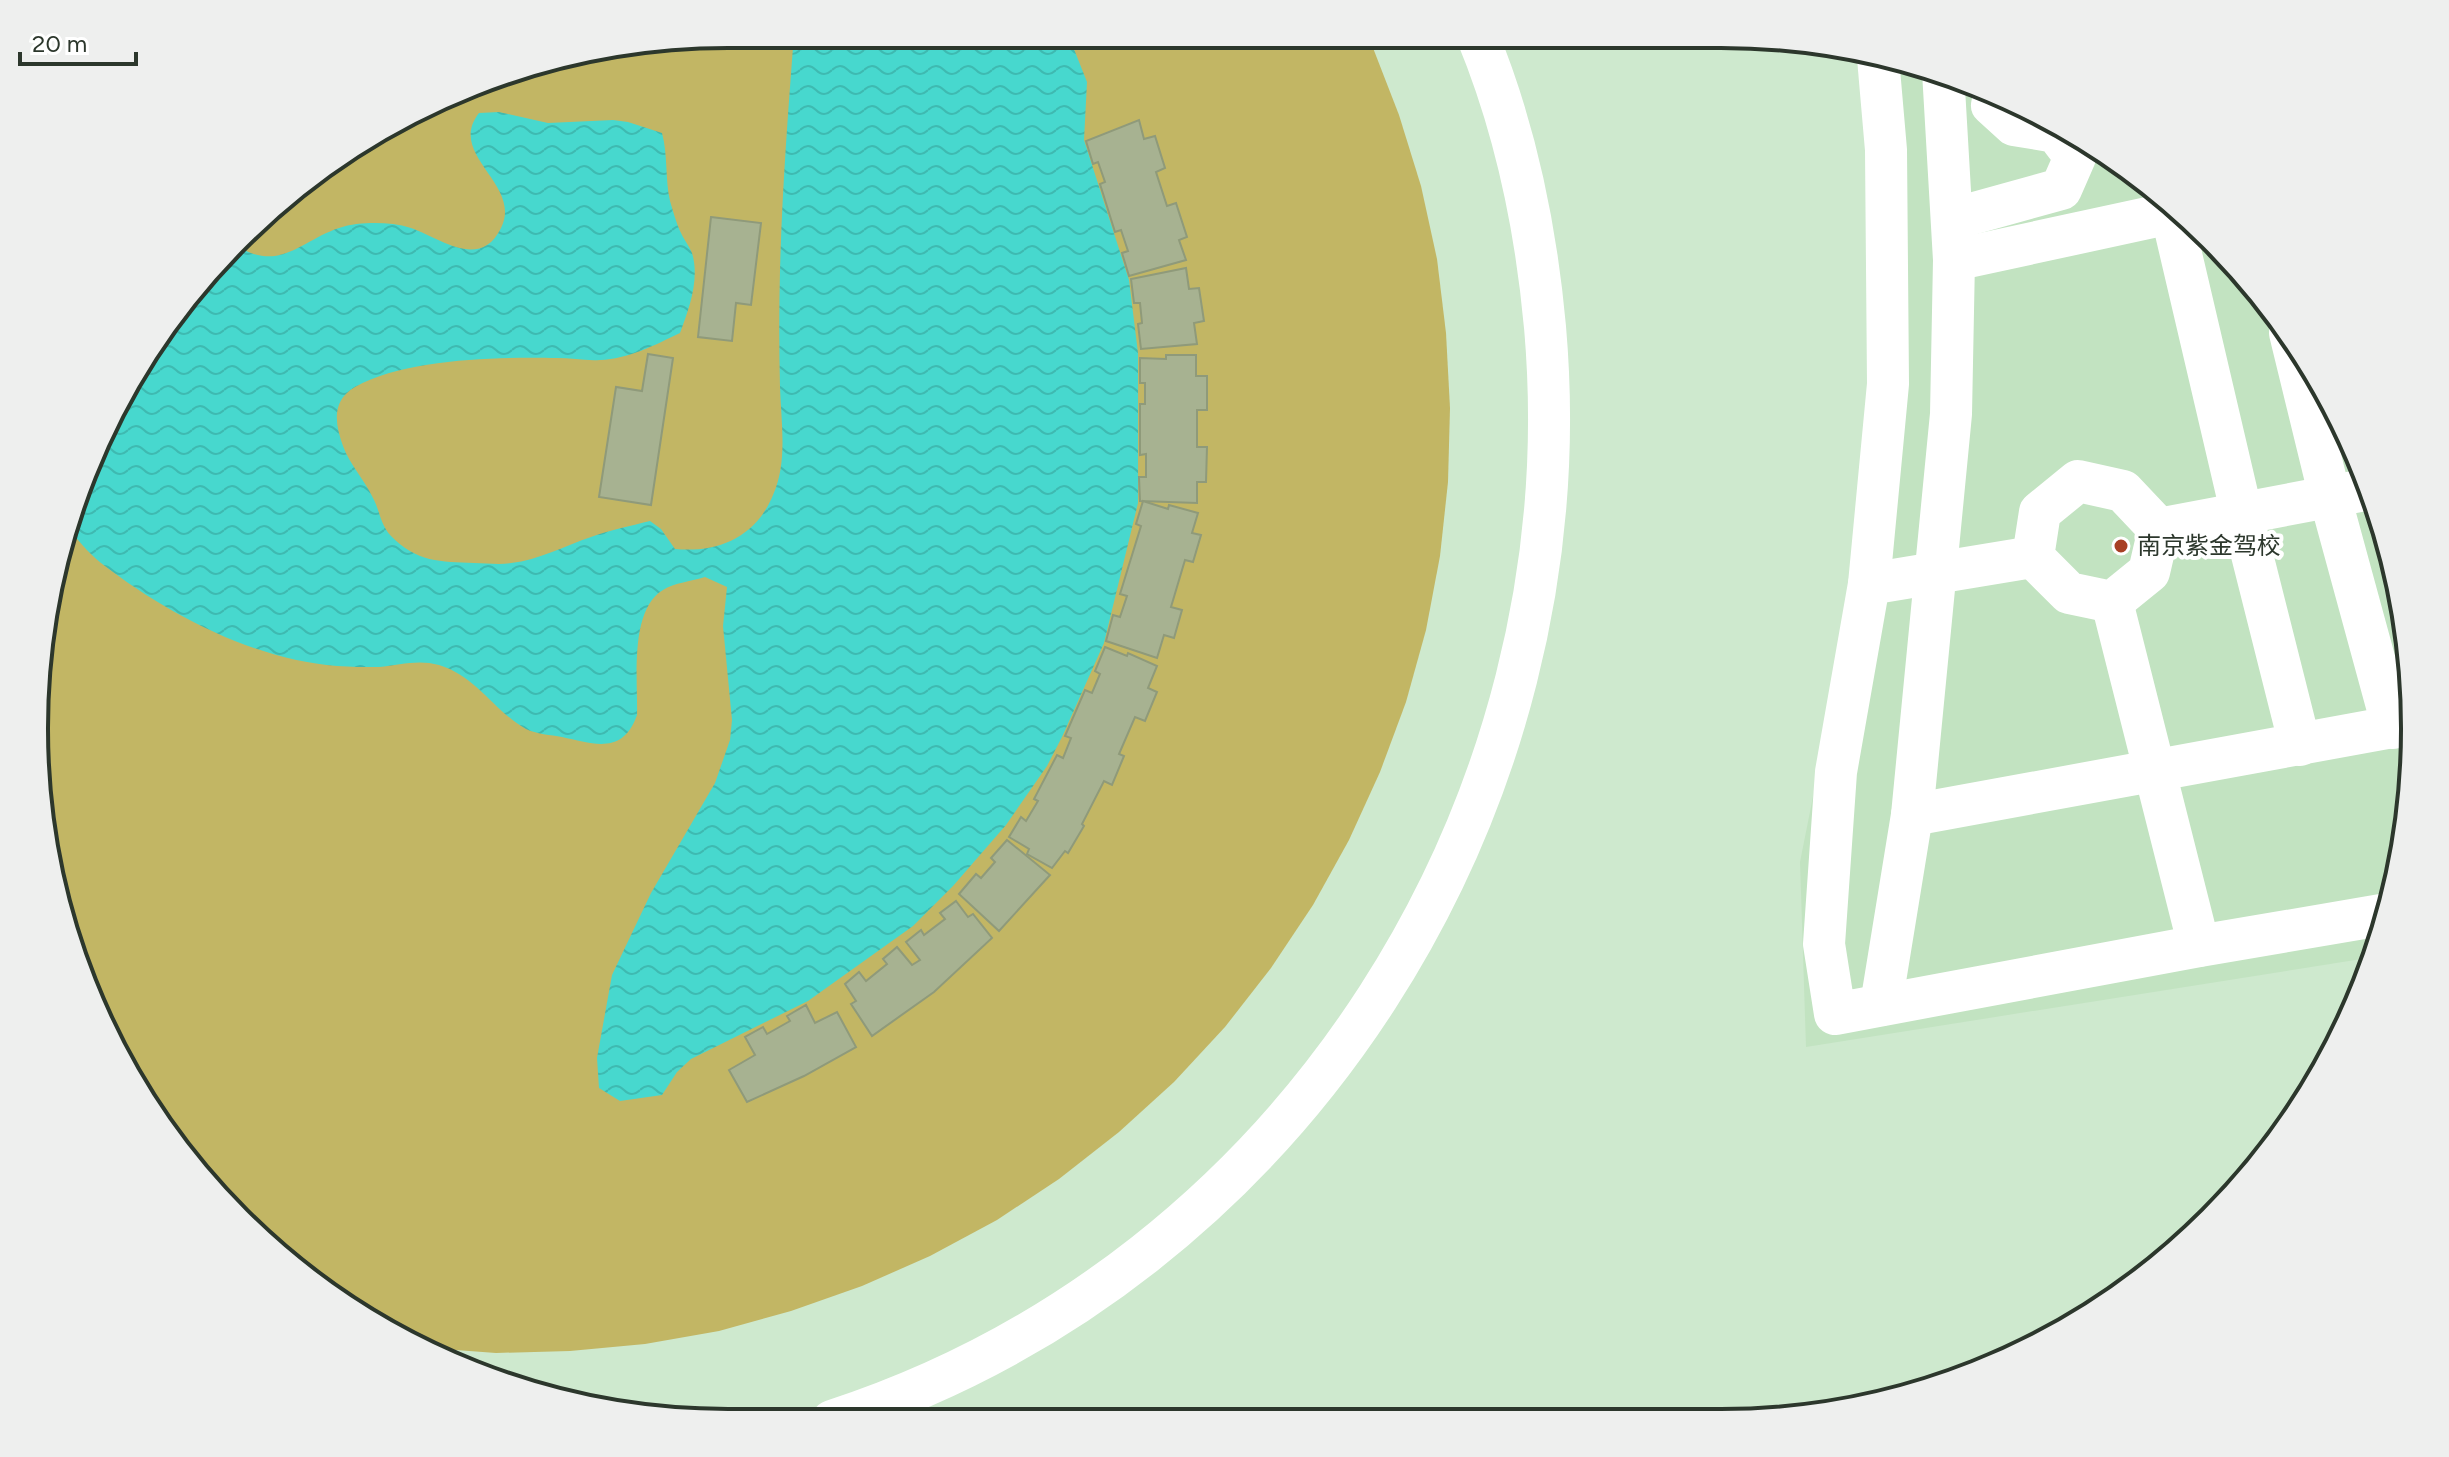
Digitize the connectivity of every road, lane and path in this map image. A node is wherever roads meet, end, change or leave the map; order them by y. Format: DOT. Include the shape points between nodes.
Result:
graph roads {
  1 [pos="1481,48"];
  2 [pos="1879,67"];
  3 [pos="1944,86"];
  4 [pos="1992,105"];
  5 [pos="2044,130"];
  6 [pos="1946,138"];
  7 [pos="2062,139"];
  8 [pos="1886,150"];
  9 [pos="2162,211"];
  10 [pos="1953,219"];
  11 [pos="2176,224"];
  12 [pos="1954,260"];
  13 [pos="2299,371"];
  14 [pos="2358,491"];
  15 [pos="2330,497"];
  16 [pos="2242,515"];
  17 [pos="2159,529"];
  18 [pos="2033,557"];
  19 [pos="1935,572"];
  20 [pos="1869,584"];
  21 [pos="2112,602"];
  22 [pos="2401,716"];
  23 [pos="2401,727"];
  24 [pos="2300,745"];
  25 [pos="2157,772"];
  26 [pos="1912,815"];
  27 [pos="2375,916"];
  28 [pos="2199,946"];
  29 [pos="1881,1005"];
  30 [pos="863,1409"];
  1 -- 30 [label="lane" via="1510,132 1528,209 1543,302 1549,443 1535,600 1496,753 1469,826 1436,898 1354,1033 1254,1154 1197,1209 1123,1269 1005,1346 934,1382"];
  2 -- 8 [label="lane"];
  3 -- 6 [label="lane"];
  4 -- 5 [label="lane" via="2014,125"];
  6 -- 8 [label="lane"];
  6 -- 10 [label="lane"];
  7 -- 10 [label="lane" via="2075,157 2061,189"];
  8 -- 20 [label="lane" via="1888,384"];
  9 -- 12 [label="lane"];
  10 -- 12 [label="lane"];
  11 -- 16 [label="lane"];
  12 -- 19 [label="lane" via="1951,414"];
  13 -- 15 [label="lane"];
  14 -- 15 [label="lane"];
  15 -- 16 [label="lane"];
  15 -- 22 [label="lane"];
  16 -- 17 [label="lane"];
  16 -- 24 [label="lane"];
  17 -- 18 [label="lane" via="2123,491 2078,481 2040,512"];
  17 -- 21 [label="lane" via="2149,572"];
  18 -- 19 [label="lane"];
  18 -- 21 [label="lane" via="2069,593"];
  19 -- 20 [label="lane"];
  19 -- 26 [label="lane"];
  20 -- 29 [label="lane" via="1836,772 1824,944 1835,1014"];
  21 -- 25 [label="lane"];
  23 -- 24 [label="lane"];
  24 -- 25 [label="lane"];
  25 -- 26 [label="lane"];
  25 -- 28 [label="lane"];
  26 -- 29 [label="lane"];
  27 -- 28 [label="lane"];
  28 -- 29 [label="lane"];
}
